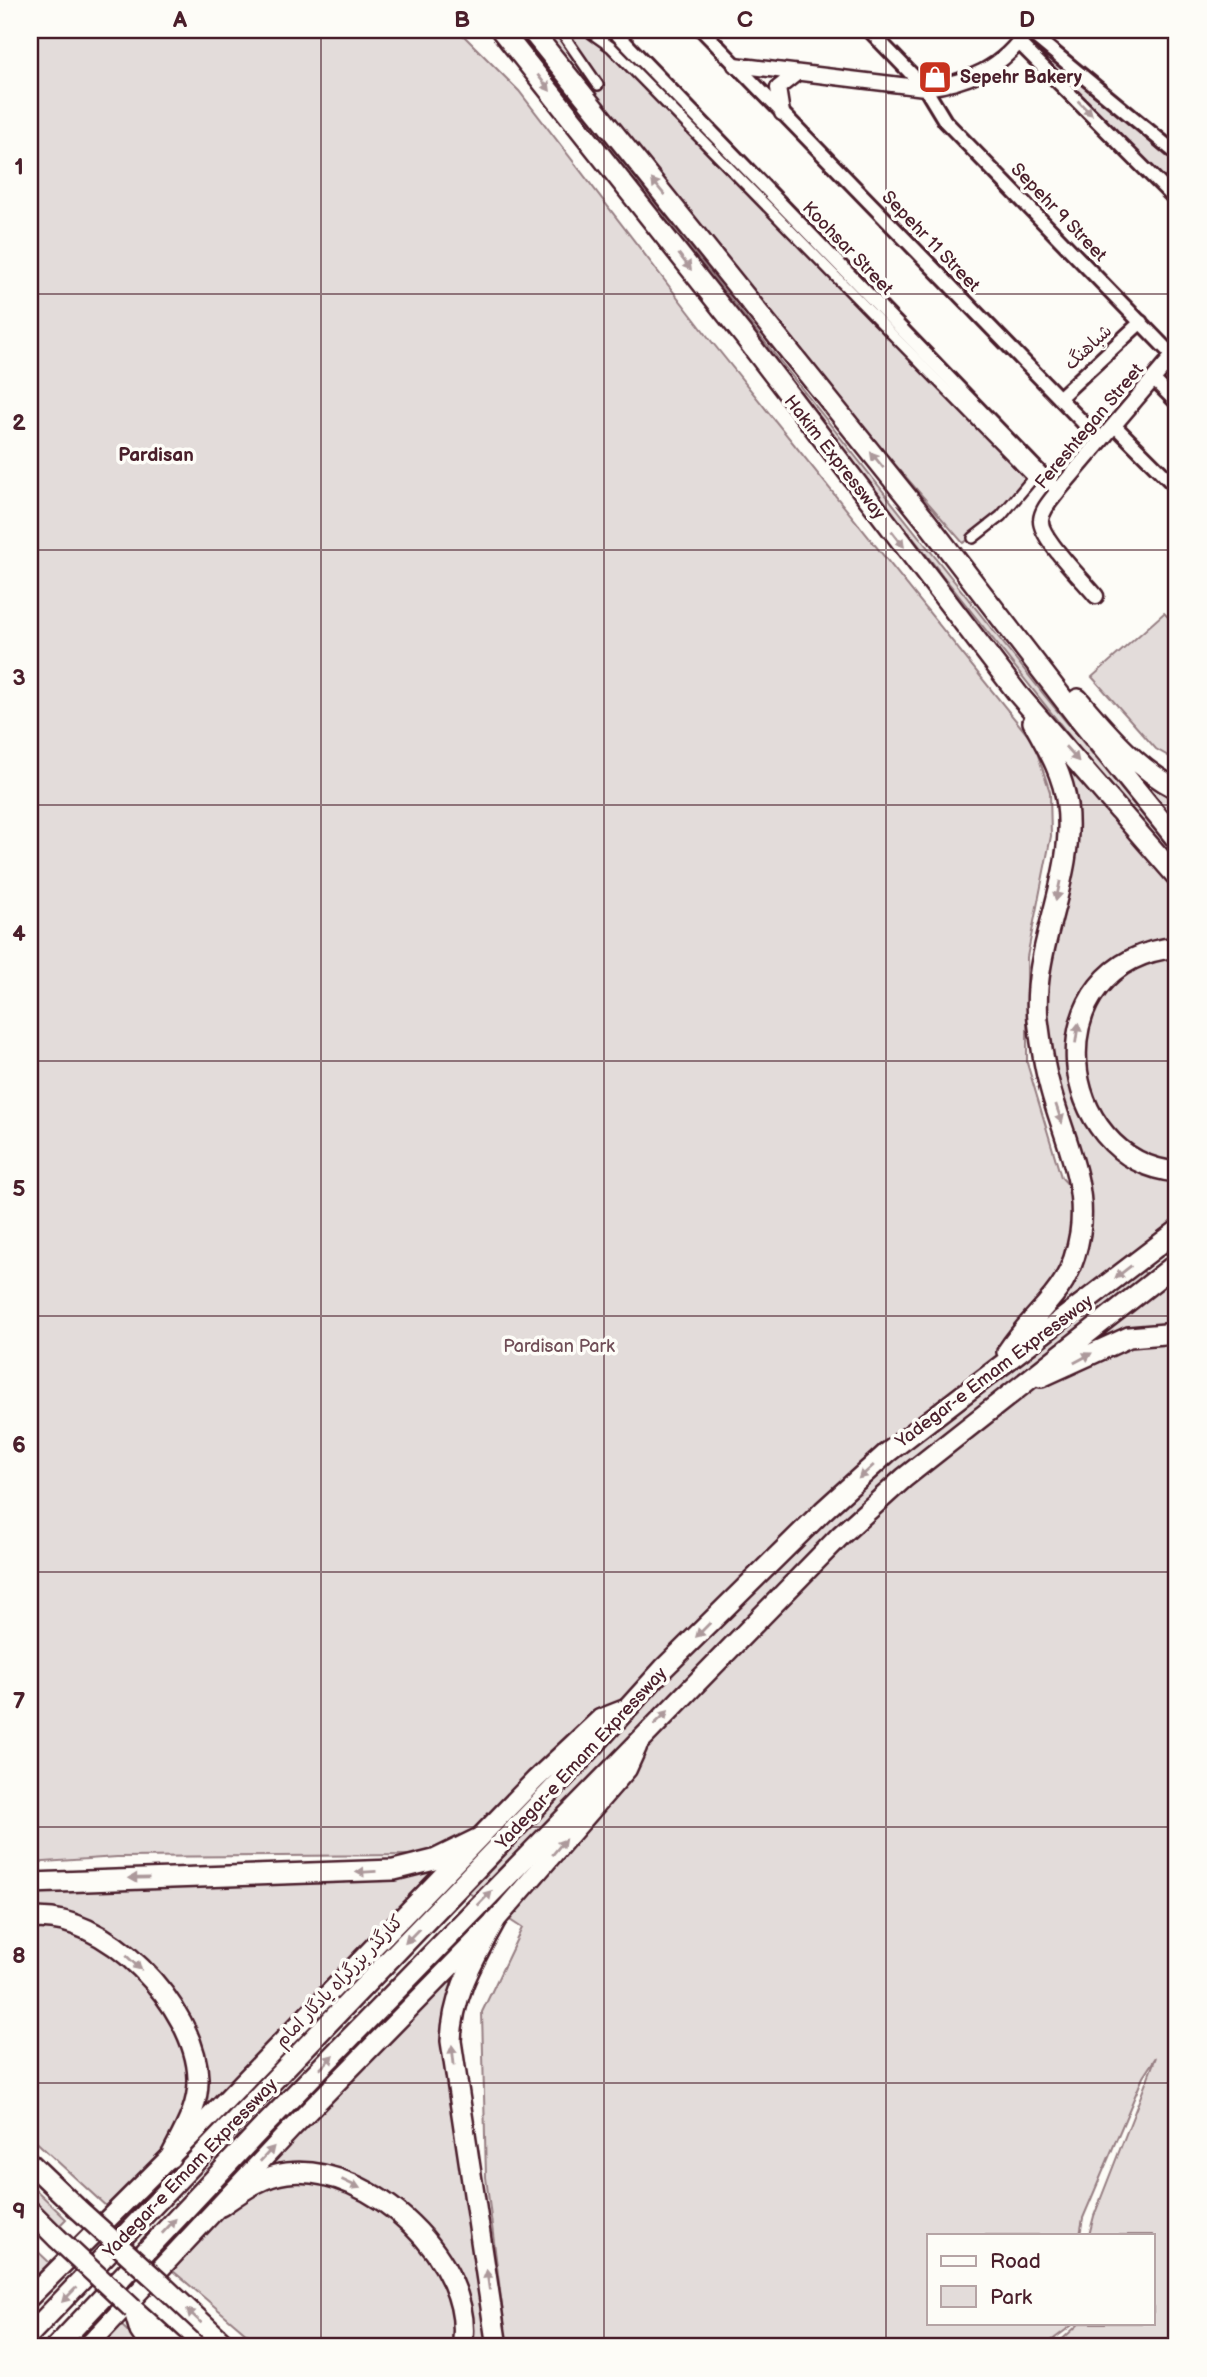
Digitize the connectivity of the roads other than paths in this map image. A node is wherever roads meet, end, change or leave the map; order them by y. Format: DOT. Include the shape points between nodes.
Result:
graph roads {
  1 [pos="501,30"];
  2 [pos="531,30"];
  3 [pos="560,30"];
  4 [pos="587,30"];
  5 [pos="613,30"];
  6 [pos="702,30"];
  7 [pos="869,30"];
  8 [pos="1027,30"];
  9 [pos="1019,43"];
  10 [pos="736,65"];
  11 [pos="797,73"];
  12 [pos="598,85"];
  13 [pos="925,88"];
  14 [pos="782,113"];
  15 [pos="1177,154"];
  16 [pos="1177,201"];
  17 [pos="1141,322"];
  18 [pos="1175,354"];
  19 [pos="1154,380"];
  20 [pos="1059,398"];
  21 [pos="1177,403"];
  22 [pos="1115,426"];
  23 [pos="1101,442"];
  24 [pos="1177,488"];
  25 [pos="1058,491"];
  26 [pos="927,522"];
  27 [pos="973,537"];
  28 [pos="1096,596"];
  29 [pos="1018,694"];
  30 [pos="1177,789"];
  31 [pos="1177,840"];
  32 [pos="1177,877"];
  33 [pos="1177,947"];
  34 [pos="1177,1172"];
  35 [pos="1177,1231"];
  36 [pos="1177,1263"];
  37 [pos="1177,1333"];
  38 [pos="998,1365"];
  39 [pos="1021,1385"];
  40 [pos="628,1709"];
  41 [pos="642,1737"];
  42 [pos="477,1839"];
  43 [pos="30,1883"];
  44 [pos="30,1919"];
  45 [pos="495,1921"];
  46 [pos="170,2158"];
  47 [pos="30,2163"];
  48 [pos="221,2206"];
  49 [pos="30,2211"];
  50 [pos="30,2297"];
  51 [pos="133,2309"];
  52 [pos="30,2334"];
  53 [pos="56,2347"];
  54 [pos="87,2347"];
  55 [pos="151,2347"];
  56 [pos="175,2347"];
  57 [pos="228,2347"];
  58 [pos="462,2347"];
  59 [pos="497,2347"];
  1 -- 29 [label="highway, Hakim Expressway, one-way"];
  26 -- 2 [label="highway, Hakim Expressway, one-way"];
  3 -- 12 [label="street"];
  4 -- 27 [label="street" via="611,47 1033,478 1001,516"];
  5 -- 25 [label="street, Koohsar Street"];
  6 -- 10 [label="street, Sepehr 11 Street"];
  7 -- 13 [label="street, Sepehr 9 Street"];
  8 -- 9 [label="street"];
  8 -- 15 [label="street"];
  9 -- 13 [label="street" via="980,74 955,84"];
  9 -- 16 [label="street, one-way"];
  10 -- 11 [label="street"];
  10 -- 14 [label="street, Sepehr 11 Street"];
  11 -- 13 [label="street"];
  11 -- 14 [label="street" via="778,88"];
  13 -- 17 [label="street, Sepehr 9 Street" via="947,123"];
  14 -- 20 [label="street, Sepehr 11 Street"];
  17 -- 18 [label="street, Sepehr 9 Street"];
  17 -- 20 [label="street, شباهنگ"];
  18 -- 19 [label="street, Fereshtegan Street"];
  19 -- 21 [label="street"];
  19 -- 22 [label="street, Fereshtegan Street"];
  20 -- 23 [label="street, Sepehr 11 Street"];
  22 -- 23 [label="street, Fereshtegan Street"];
  22 -- 24 [label="street"];
  23 -- 25 [label="street, Fereshtegan Street"];
  25 -- 28 [label="street, Fereshtegan Street" via="1043,513 1042,528"];
  26 -- 30 [label="highway" via="1114,741"];
  26 -- 31 [label="highway, Hakim Expressway"];
  29 -- 32 [label="highway, Hakim Expressway, one-way"];
  29 -- 38 [label="highway, one-way" via="1057,767 1067,804 1064,861 1044,952 1038,1016 1049,1083 1075,1167 1082,1213 1067,1279"];
  34 -- 33 [label="highway, one-way" via="1130,1155 1106,1134 1082,1090 1075,1053 1083,1011 1105,978 1135,956"];
  35 -- 38 [label="highway, Yadegar-e Emam Expressway, one-way"];
  36 -- 39 [label="highway, Yadegar-e Emam Expressway"];
  39 -- 37 [label="highway, one-way" via="1129,1337"];
  38 -- 40 [label="highway, Yadegar-e Emam Expressway, one-way" via="887,1453 823,1511"];
  41 -- 39 [label="highway, Yadegar-e Emam Expressway, one-way" via="841,1535"];
  40 -- 42 [label="main road, کنارگذر بزرگراه یادگار امام" via="600,1719"];
  40 -- 52 [label="highway, Yadegar-e Emam Expressway, one-way"];
  45 -- 41 [label="main road, one-way" via="627,1769"];
  53 -- 41 [label="highway, Yadegar-e Emam Expressway, one-way"];
  42 -- 43 [label="highway, one-way" via="434,1860 394,1870"];
  42 -- 46 [label="main road, کنارگذر بزرگراه یادگار امام"];
  44 -- 46 [label="highway, one-way" via="66,1922 118,1948 154,1983 183,2023 196,2062 197,2098"];
  48 -- 45 [label="main road, one-way"];
  59 -- 45 [label="highway, one-way" via="451,2041 461,1983"];
  46 -- 50 [label="main road, کنارگذر بزرگراه یادگار امام"];
  57 -- 47 [label="highway, one-way, bridge"];
  48 -- 54 [label="main road"];
  48 -- 58 [label="highway, one-way" via="252,2185 284,2173 324,2174 371,2193 410,2225 444,2265 461,2302"];
  49 -- 51 [label="highway, bridge"];
  51 -- 55 [label="highway"];
  51 -- 56 [label="highway"];
}
